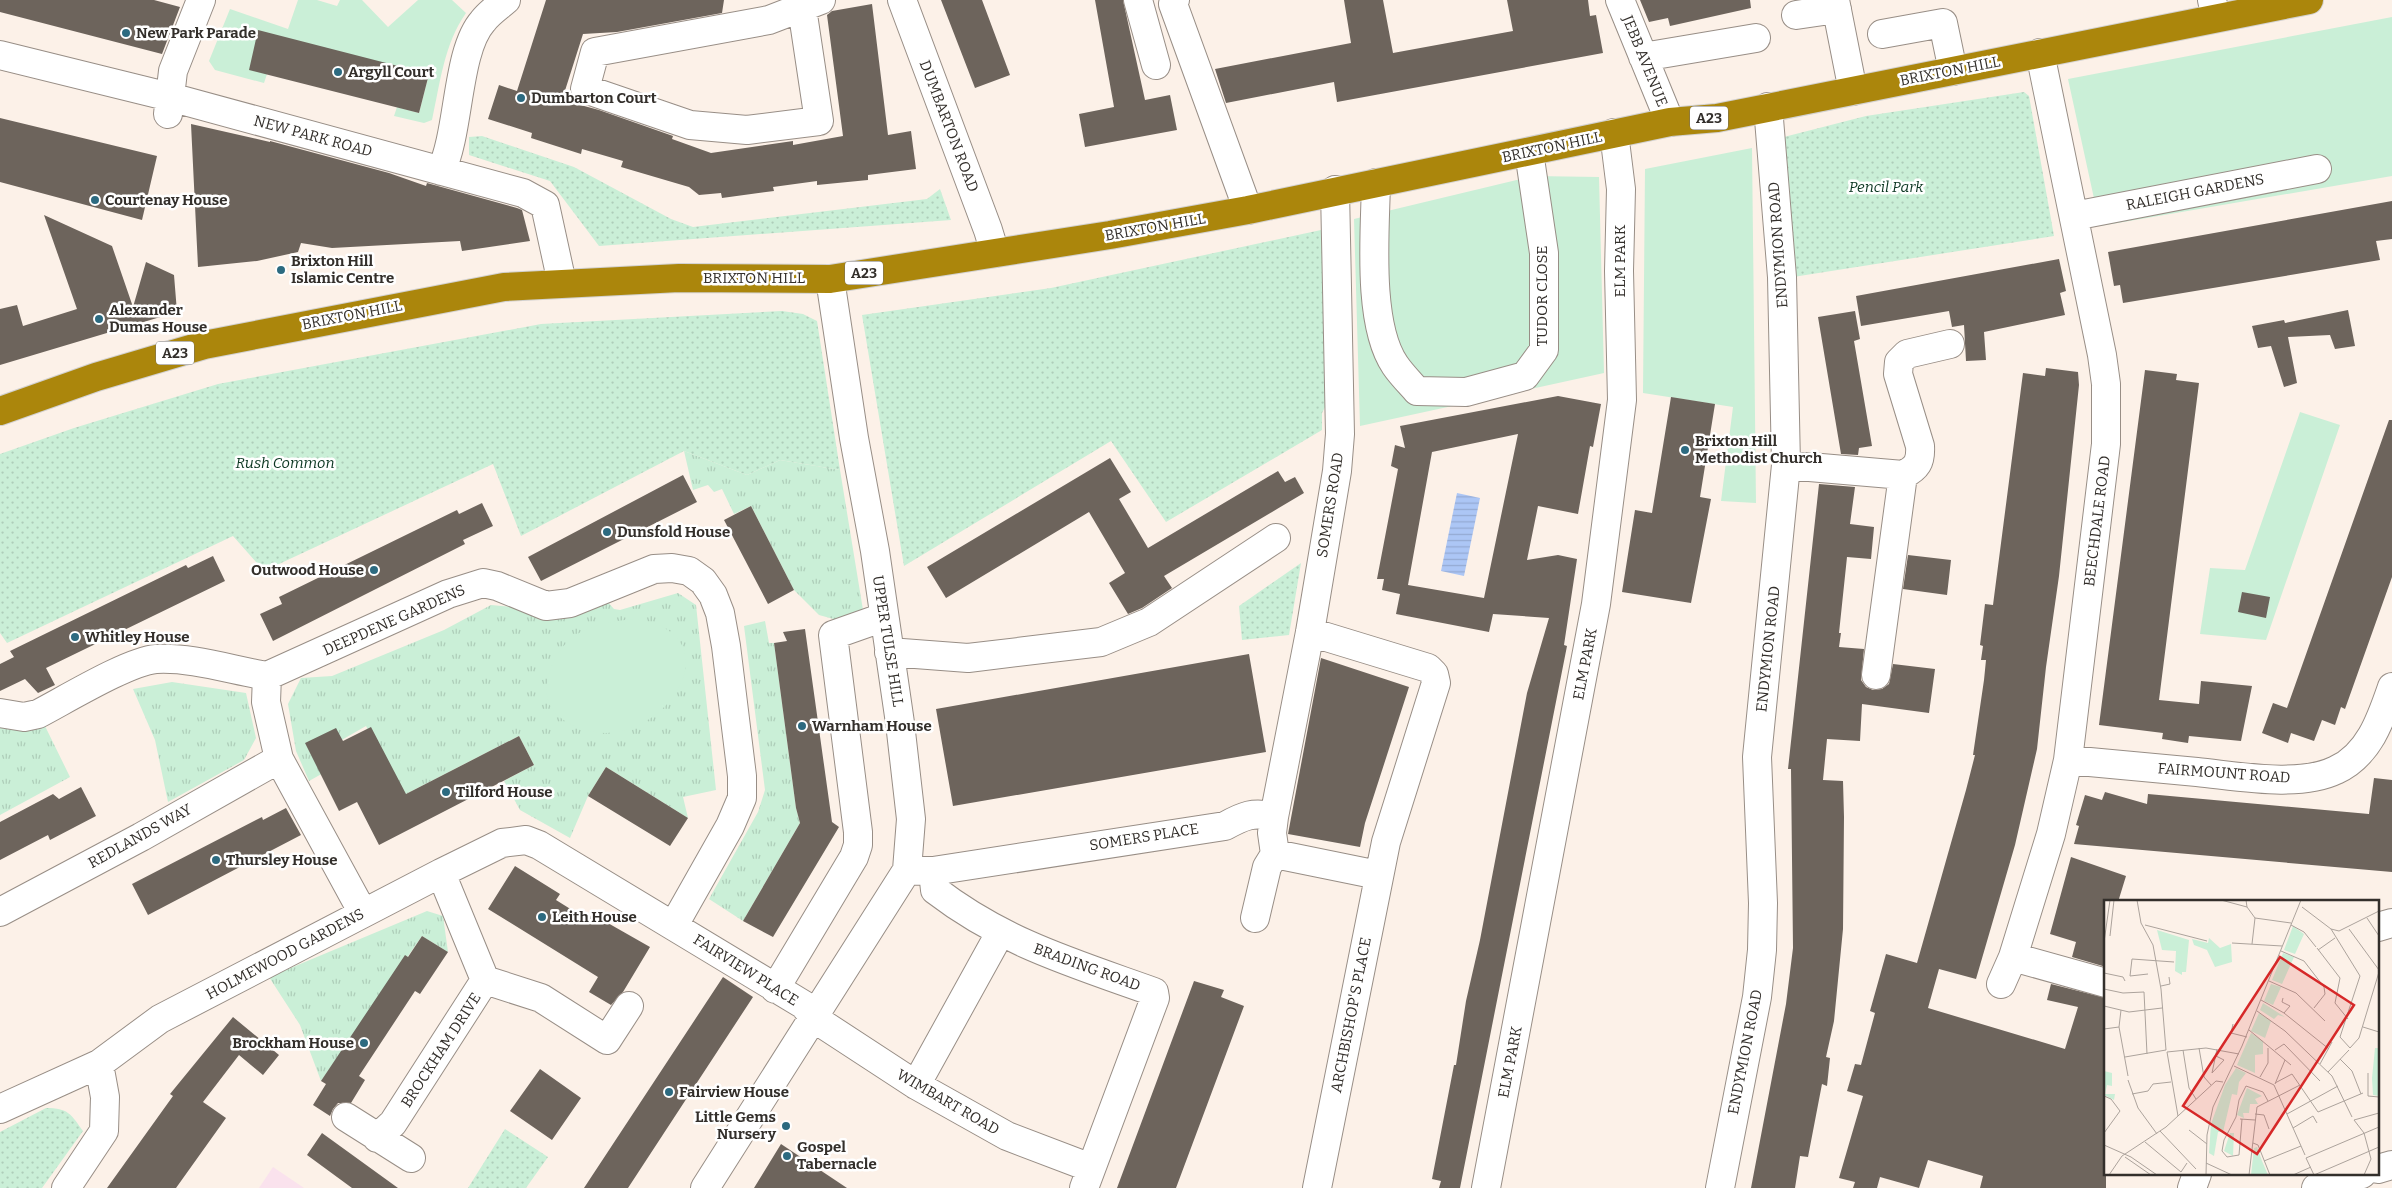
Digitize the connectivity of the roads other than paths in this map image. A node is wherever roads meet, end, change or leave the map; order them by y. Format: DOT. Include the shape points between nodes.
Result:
graph roads {
  1 [pos="201,0"];
  2 [pos="506,0"];
  3 [pos="902,0"];
  4 [pos="1138,0"];
  5 [pos="1175,0"];
  6 [pos="1620,0"];
  7 [pos="2309,0"];
  8 [pos="2274,3"];
  9 [pos="811,4"];
  10 [pos="1836,5"];
  11 [pos="2214,9"];
  12 [pos="766,10"];
  13 [pos="1796,15"];
  14 [pos="1882,34"];
  15 [pos="1756,38"];
  16 [pos="2040,53"];
  17 [pos="0,54"];
  18 [pos="1643,57"];
  19 [pos="1156,66"];
  20 [pos="1953,70"];
  21 [pos="1853,91"];
  22 [pos="169,106"];
  23 [pos="1768,107"];
  24 [pos="1670,122"];
  25 [pos="1614,133"];
  26 [pos="1529,152"];
  27 [pos="2317,169"];
  28 [pos="441,171"];
  29 [pos="1376,183"];
  30 [pos="1336,190"];
  31 [pos="1248,210"];
  32 [pos="2074,216"];
  33 [pos="995,253"];
  34 [pos="830,278"];
  35 [pos="562,283"];
  36 [pos="1950,344"];
  37 [pos="0,411"];
  38 [pos="1786,466"];
  39 [pos="1903,475"];
  40 [pos="1276,538"];
  41 [pos="884,617"];
  42 [pos="1310,632"];
  43 [pos="889,652"];
  44 [pos="1876,675"];
  45 [pos="266,676"];
  46 [pos="2392,687"];
  47 [pos="0,713"];
  48 [pos="280,759"];
  49 [pos="2068,760"];
  50 [pos="1274,816"];
  51 [pos="479,854"];
  52 [pos="1275,854"];
  53 [pos="920,870"];
  54 [pos="441,872"];
  55 [pos="1378,875"];
  56 [pos="0,912"];
  57 [pos="363,913"];
  58 [pos="1255,918"];
  59 [pos="674,925"];
  60 [pos="1000,933"];
  61 [pos="2013,957"];
  62 [pos="485,980"];
  63 [pos="2104,982"];
  64 [pos="2001,984"];
  65 [pos="775,988"];
  66 [pos="629,1006"];
  67 [pos="814,1019"];
  68 [pos="99,1064"];
  69 [pos="916,1085"];
  70 [pos="0,1109"];
  71 [pos="346,1117"];
  72 [pos="377,1138"];
  73 [pos="411,1158"];
  74 [pos="2196,1176"];
  75 [pos="2355,1176"];
  76 [pos="1087,1178"];
  77 [pos="66,1188"];
  78 [pos="705,1188"];
  79 [pos="1317,1188"];
  80 [pos="1486,1188"];
  81 [pos="1720,1188"];
  82 [pos="2192,1188"];
  83 [pos="2316,1188"];
  1 -- 22 [label="street" via="173,71"];
  2 -- 28 [label="street" via="482,22 470,44"];
  3 -- 33 [label="street, DUMBARTON ROAD"];
  4 -- 19 [label="street"];
  5 -- 31 [label="street" via="1173,4"];
  6 -- 18 [label="street, JEBB AVENUE"];
  7 -- 8 [label="highway, BRIXTON HILL / A23"];
  8 -- 11 [label="highway, BRIXTON HILL / A23"];
  9 -- 12 [label="street"];
  9 -- 12 [label="street" via="819,121 747,130 690,125 586,89 595,52"];
  10 -- 13 [label="street"];
  10 -- 21 [label="street"];
  11 -- 16 [label="highway, BRIXTON HILL / A23"];
  14 -- 20 [label="street" via="1943,22"];
  15 -- 18 [label="street"];
  16 -- 20 [label="highway, BRIXTON HILL / A23"];
  16 -- 32 [label="street, BEECHDALE ROAD"];
  17 -- 22 [label="street, NEW PARK ROAD"];
  18 -- 24 [label="street, JEBB AVENUE"];
  20 -- 21 [label="highway, BRIXTON HILL / A23"];
  21 -- 23 [label="highway, BRIXTON HILL / A23"];
  22 -- 28 [label="street, NEW PARK ROAD"];
  23 -- 24 [label="highway, BRIXTON HILL / A23" via="1717,118"];
  23 -- 38 [label="street, ENDYMION ROAD" via="1782,277"];
  24 -- 25 [label="highway, BRIXTON HILL / A23"];
  25 -- 26 [label="highway, BRIXTON HILL / A23"];
  25 -- 80 [label="street, ELM PARK" via="1622,189 1619,271 1621,410 1596,604"];
  26 -- 29 [label="highway, BRIXTON HILL / A23"];
  26 -- 29 [label="street, TUDOR CLOSE" via="1544,253 1544,350 1525,376 1466,392 1417,392 1394,364 1378,324"];
  27 -- 32 [label="street, RALEIGH GARDENS"];
  28 -- 35 [label="street, NEW PARK ROAD" via="523,193 545,205"];
  29 -- 30 [label="highway, BRIXTON HILL / A23"];
  30 -- 31 [label="highway, BRIXTON HILL / A23"];
  30 -- 42 [label="street, SOMERS ROAD" via="1340,434 1337,471"];
  31 -- 33 [label="highway, BRIXTON HILL / A23"];
  32 -- 49 [label="street, BEECHDALE ROAD" via="2102,355 2107,414"];
  33 -- 34 [label="highway, BRIXTON HILL / A23"];
  34 -- 35 [label="highway, BRIXTON HILL / A23" via="679,278"];
  34 -- 41 [label="street, UPPER TULSE HILL"];
  35 -- 37 [label="highway, BRIXTON HILL / A23" via="504,287 204,345"];
  36 -- 39 [label="street" via="1907,354 1900,362 1898,374 1921,458 1915,469"];
  38 -- 39 [label="street"];
  38 -- 81 [label="street, ENDYMION ROAD" via="1757,757 1762,950 1757,997"];
  39 -- 44 [label="street"];
  40 -- 43 [label="street" via="1149,622 1101,642 968,658"];
  41 -- 43 [label="street, UPPER TULSE HILL"];
  41 -- 65 [label="street" via="833,635 858,845 854,857"];
  42 -- 50 [label="street, SOMERS ROAD"];
  42 -- 55 [label="street, ARCHBISHOP'S PLACE" via="1428,668 1434,674 1436,683"];
  43 -- 53 [label="street, UPPER TULSE HILL"];
  45 -- 47 [label="street" via="155,659 116,673 38,714 24,717"];
  45 -- 48 [label="street" via="266,702"];
  45 -- 59 [label="street, DEEPDENE GARDENS" via="448,594 482,583 546,606 570,602 654,568 689,571 703,581 720,613 733,701 742,798 730,826"];
  46 -- 49 [label="street, FAIRMOUNT ROAD" via="2381,720 2368,742 2354,758 2337,770 2320,776 2259,778"];
  48 -- 56 [label="street, REDLANDS WAY"];
  48 -- 57 [label="street"];
  49 -- 61 [label="street, BEECHDALE ROAD" via="2051,834"];
  50 -- 52 [label="street"];
  50 -- 53 [label="street, SOMERS PLACE" via="1246,814 1225,826"];
  51 -- 54 [label="street, HOLMEWOOD GARDENS"];
  51 -- 59 [label="street, FAIRVIEW PLACE" via="502,843 526,840 540,845"];
  52 -- 55 [label="street"];
  52 -- 58 [label="street" via="1267,867"];
  53 -- 60 [label="street, BRADING ROAD" via="935,890"];
  53 -- 67 [label="street, UPPER TULSE HILL"];
  54 -- 57 [label="street, HOLMEWOOD GARDENS"];
  54 -- 62 [label="street, BROCKHAM DRIVE"];
  55 -- 79 [label="street, ARCHBISHOP'S PLACE"];
  57 -- 68 [label="street, HOLMEWOOD GARDENS" via="160,1019"];
  59 -- 65 [label="street, FAIRVIEW PLACE"];
  60 -- 69 [label="street"];
  60 -- 76 [label="street, BRADING ROAD" via="1062,960 1154,992 1155,998"];
  61 -- 63 [label="street"];
  61 -- 64 [label="street, BEECHDALE ROAD"];
  62 -- 66 [label="street" via="541,998 607,1040"];
  62 -- 72 [label="street, BROCKHAM DRIVE" via="393,1123"];
  65 -- 67 [label="street, FAIRVIEW PLACE" via="804,1005"];
  67 -- 69 [label="street, WIMBART ROAD"];
  67 -- 78 [label="street, UPPER TULSE HILL"];
  68 -- 70 [label="street, HOLMEWOOD GARDENS"];
  68 -- 77 [label="street" via="105,1097 104,1131"];
  69 -- 76 [label="street, WIMBART ROAD"];
  71 -- 72 [label="street"];
  72 -- 73 [label="street"];
  74 -- 82 [label="street"];
  75 -- 83 [label="street"];
}
